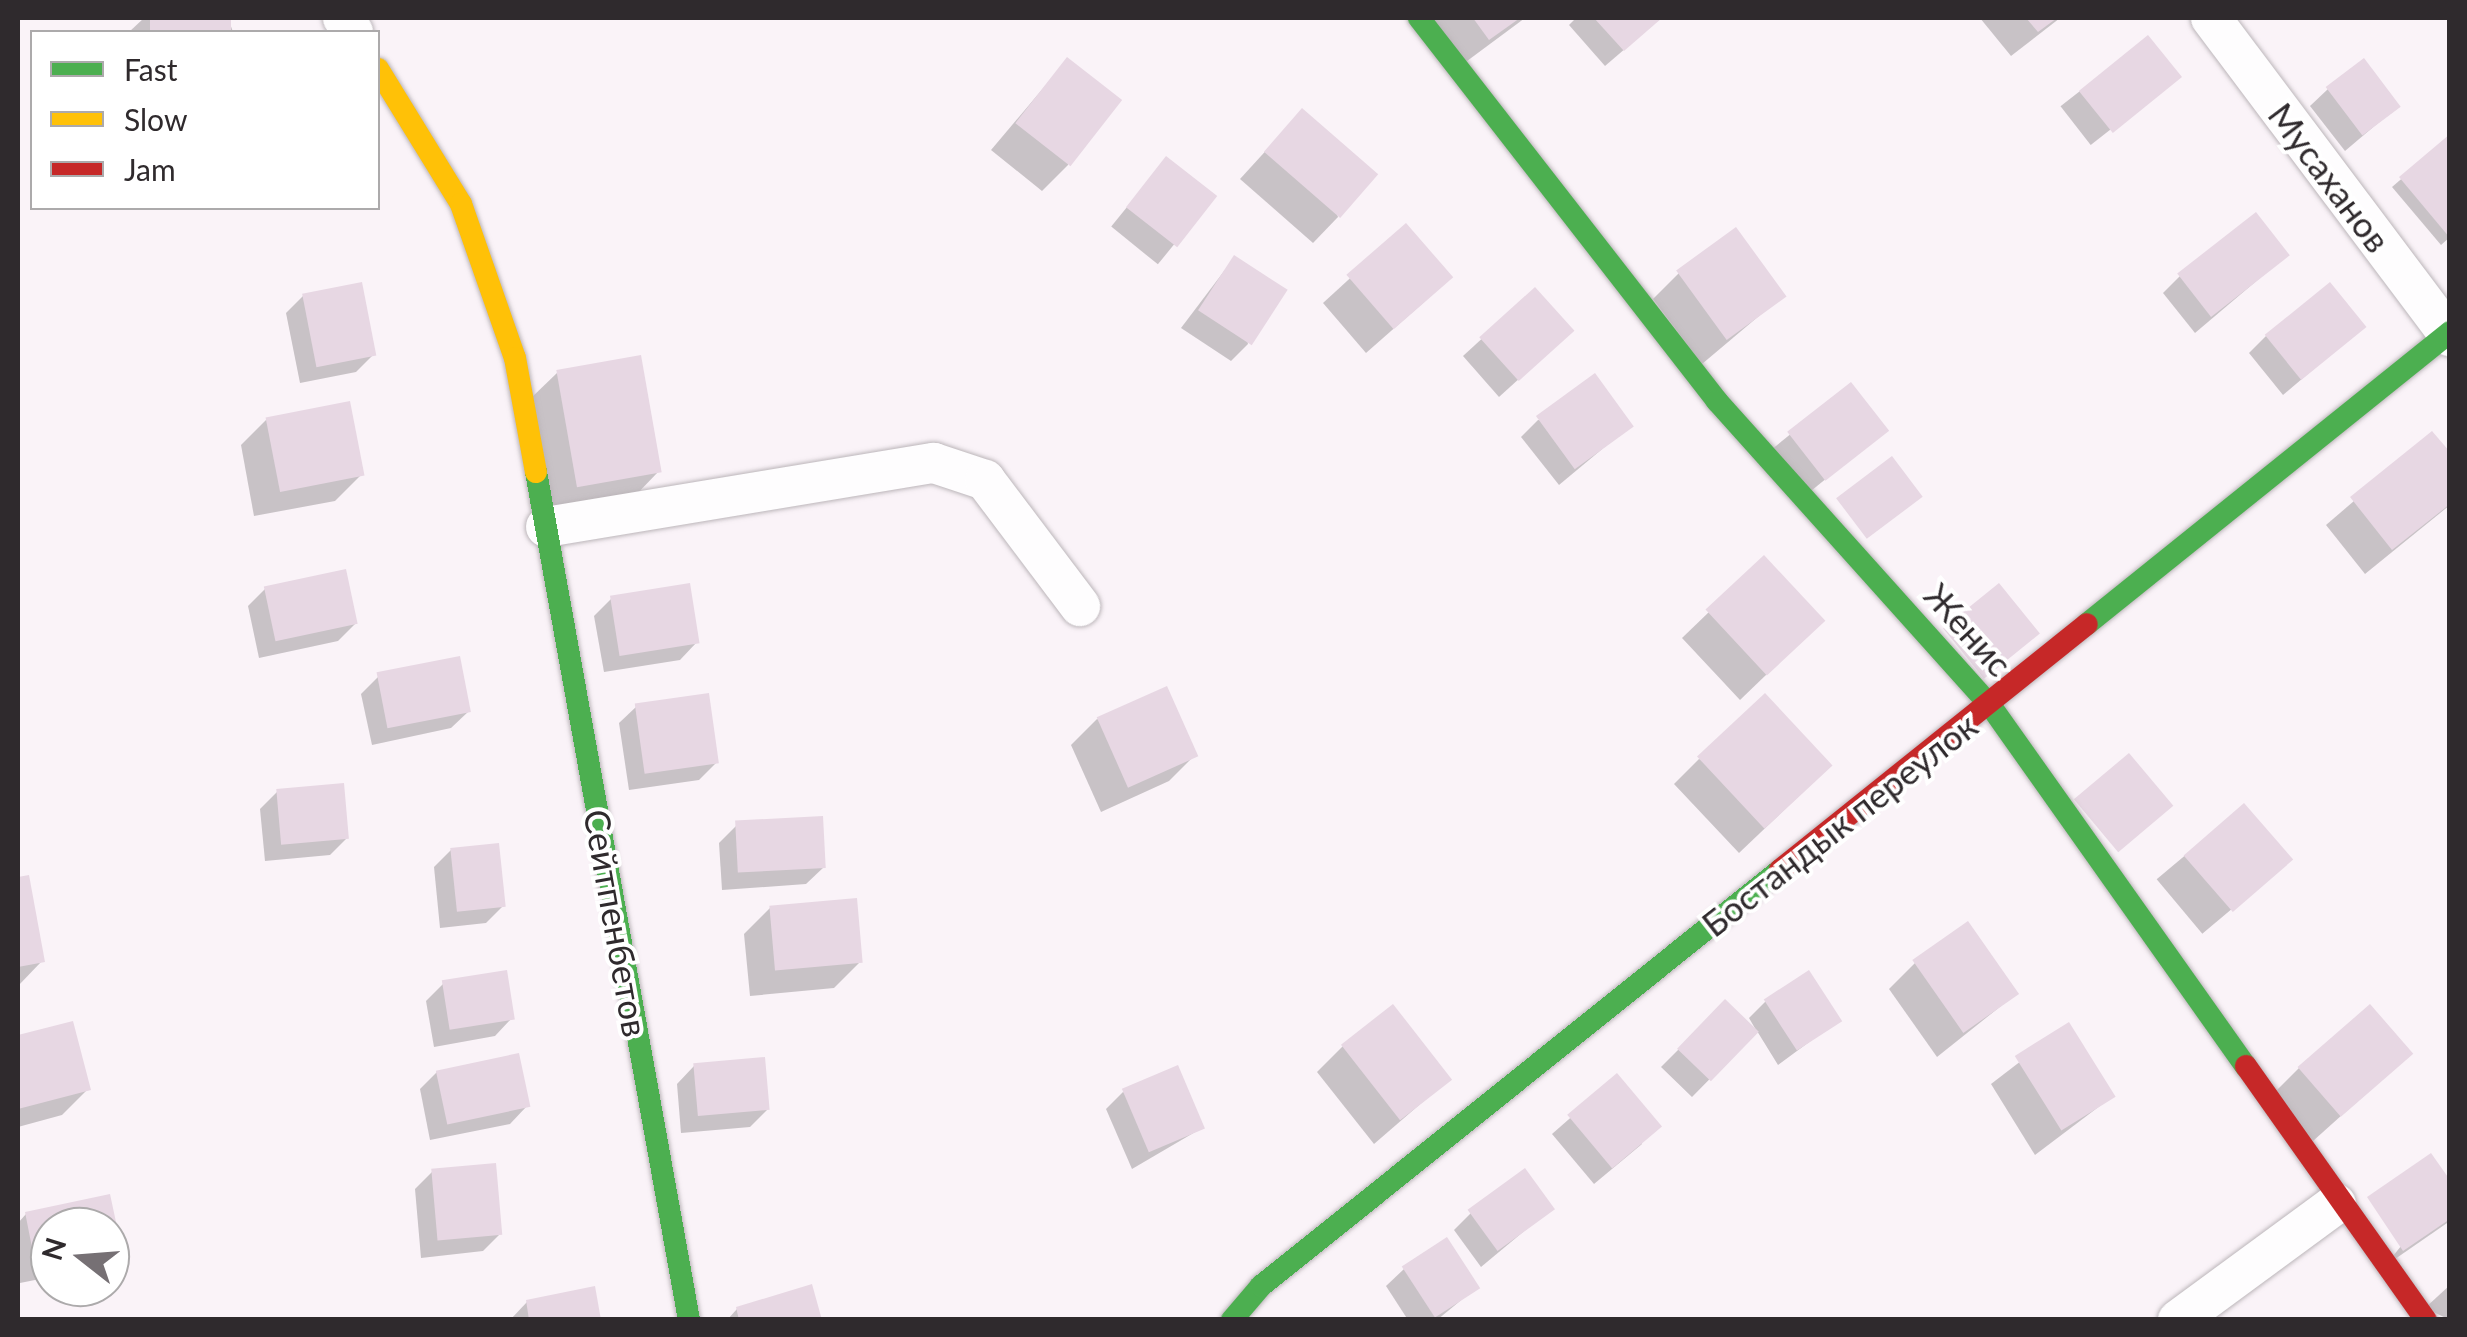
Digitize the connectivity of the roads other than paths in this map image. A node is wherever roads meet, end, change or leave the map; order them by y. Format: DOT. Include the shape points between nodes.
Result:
graph roads {
  1 [pos="1419,18"];
  2 [pos="2212,18"];
  3 [pos="380,73"];
  4 [pos="2449,334"];
  5 [pos="546,527"];
  6 [pos="1080,606"];
  7 [pos="1990,705"];
  8 [pos="2336,1204"];
  9 [pos="690,1320"];
  10 [pos="1232,1320"];
  11 [pos="2178,1320"];
  12 [pos="2426,1320"];
  1 -- 7 [label="street, Женис" via="1717,401"];
  2 -- 4 [label="street, Мусаханов"];
  3 -- 5 [label="street, Сейтпенбетов" via="467,221 515,358"];
  4 -- 7 [label="street, Бостандык переулок"];
  5 -- 6 [label="street" via="934,463 985,480"];
  5 -- 9 [label="street, Сейтпенбетов"];
  7 -- 8 [label="street, Женис"];
  7 -- 10 [label="street, Бостандык переулок" via="1261,1286"];
  8 -- 11 [label="street"];
  8 -- 12 [label="street, Женис"];
}
